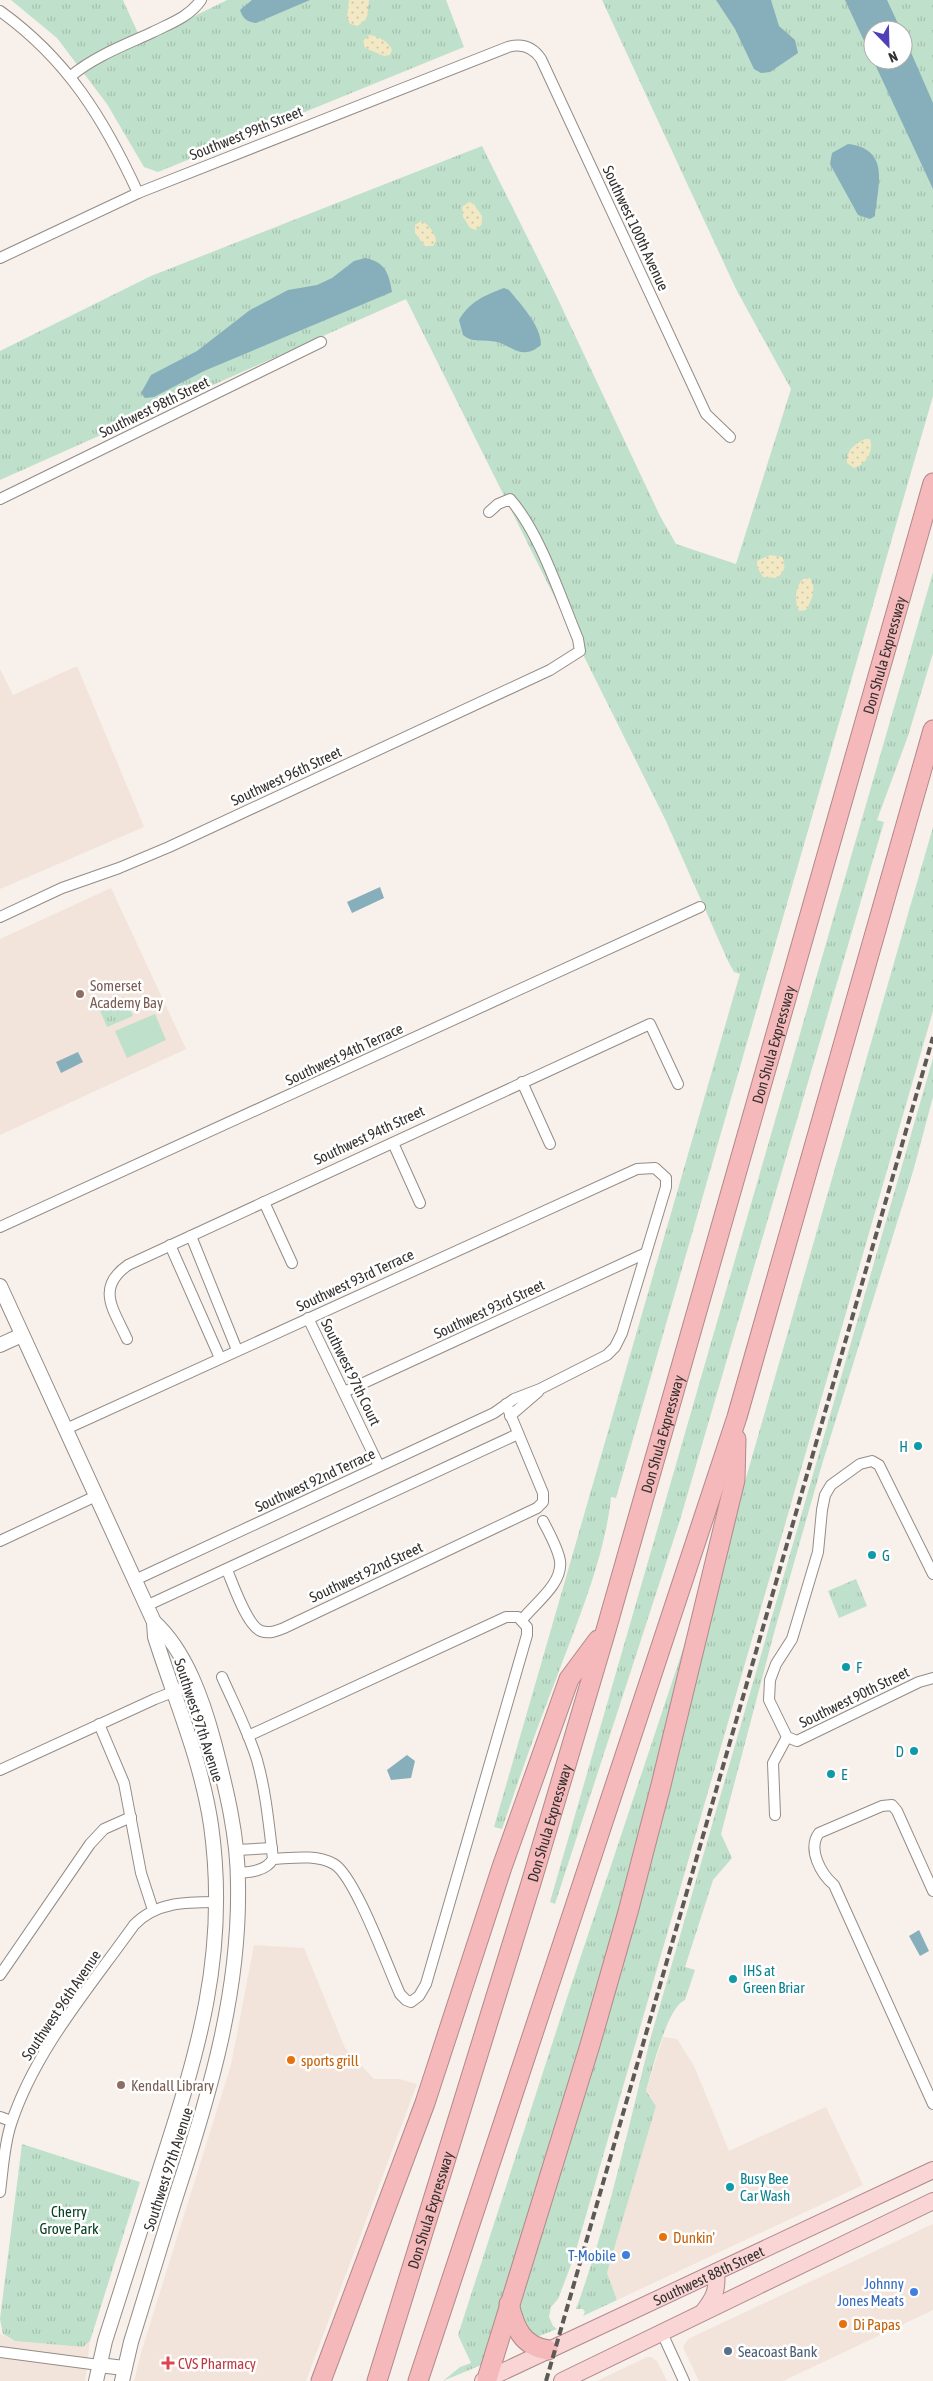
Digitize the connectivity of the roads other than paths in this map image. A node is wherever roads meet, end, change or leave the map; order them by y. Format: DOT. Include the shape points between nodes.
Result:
graph roads {
  1 [pos="199,3"];
  2 [pos="0,10"];
  3 [pos="508,47"];
  4 [pos="71,76"];
  5 [pos="138,193"];
  6 [pos="0,258"];
  7 [pos="321,342"];
  8 [pos="730,437"];
  9 [pos="933,483"];
  10 [pos="0,499"];
  11 [pos="489,512"];
  12 [pos="933,730"];
  13 [pos="700,906"];
  14 [pos="0,917"];
  15 [pos="522,1082"];
  16 [pos="678,1084"];
  17 [pos="393,1143"];
  18 [pos="550,1144"];
  19 [pos="264,1202"];
  20 [pos="420,1203"];
  21 [pos="0,1227"];
  22 [pos="191,1236"];
  23 [pos="170,1245"];
  24 [pos="646,1253"];
  25 [pos="292,1263"];
  26 [pos="0,1286"];
  27 [pos="308,1318"];
  28 [pos="22,1335"];
  29 [pos="127,1339"];
  30 [pos="0,1345"];
  31 [pos="237,1350"];
  32 [pos="220,1358"];
  33 [pos="540,1389"];
  34 [pos="344,1392"];
  35 [pos="506,1404"];
  36 [pos="510,1416"];
  37 [pos="737,1417"];
  38 [pos="66,1429"];
  39 [pos="518,1434"];
  40 [pos="379,1466"];
  41 [pos="96,1496"];
  42 [pos="543,1521"];
  43 [pos="0,1541"];
  44 [pos="227,1570"];
  45 [pos="933,1574"];
  46 [pos="135,1580"];
  47 [pos="146,1606"];
  48 [pos="522,1620"];
  49 [pos="154,1622"];
  50 [pos="606,1630"];
  51 [pos="222,1677"];
  52 [pos="933,1678"];
  53 [pos="193,1684"];
  54 [pos="174,1691"];
  55 [pos="99,1724"];
  56 [pos="248,1736"];
  57 [pos="787,1737"];
  58 [pos="0,1770"];
  59 [pos="775,1815"];
  60 [pos="131,1817"];
  61 [pos="272,1848"];
  62 [pos="236,1850"];
  63 [pos="273,1859"];
  64 [pos="238,1873"];
  65 [pos="933,1891"];
  66 [pos="216,1902"];
  67 [pos="238,1902"];
  68 [pos="153,1910"];
  69 [pos="0,1975"];
  70 [pos="191,2072"];
  71 [pos="212,2078"];
  72 [pos="929,2085"];
  73 [pos="933,2104"];
  74 [pos="0,2117"];
  75 [pos="11,2121"];
  76 [pos="933,2170"];
  77 [pos="0,2192"];
  78 [pos="933,2201"];
  79 [pos="716,2272"];
  80 [pos="509,2304"];
  81 [pos="703,2312"];
  82 [pos="662,2333"];
  83 [pos="548,2350"];
  84 [pos="0,2352"];
  85 [pos="99,2365"];
  86 [pos="123,2374"];
  87 [pos="485,2380"];
  88 [pos="96,2381"];
  89 [pos="320,2381"];
  90 [pos="377,2381"];
  91 [pos="418,2381"];
  92 [pos="562,2381"];
  93 [pos="684,2381"];
  1 -- 4 [label="street" via="183,17 103,55"];
  2 -- 4 [label="street" via="45,48"];
  3 -- 5 [label="street, Southwest 99th Street"];
  3 -- 8 [label="street, Southwest 100th Avenue" via="525,46 541,59 706,414"];
  4 -- 5 [label="street" via="98,113"];
  5 -- 6 [label="street, Southwest 99th Street"];
  7 -- 10 [label="street, Southwest 98th Street"];
  9 -- 50 [label="highway, Don Shula Expressway"];
  11 -- 14 [label="street, Southwest 96th Street" via="510,499 518,507 542,554 578,639 580,651 550,670 178,842 62,888"];
  12 -- 37 [label="highway"];
  13 -- 21 [label="street, Southwest 94th Terrace"];
  15 -- 16 [label="street, Southwest 94th Street" via="650,1024"];
  15 -- 17 [label="street, Southwest 94th Street"];
  15 -- 18 [label="street"];
  17 -- 19 [label="street, Southwest 94th Street"];
  17 -- 20 [label="street"];
  19 -- 22 [label="street, Southwest 94th Street"];
  19 -- 25 [label="street"];
  22 -- 23 [label="street, Southwest 94th Street"];
  22 -- 31 [label="street"];
  23 -- 29 [label="street, Southwest 94th Street" via="128,1265 116,1274 109,1285 110,1302"];
  23 -- 32 [label="street"];
  24 -- 27 [label="street, Southwest 93rd Terrace" via="666,1187 666,1178 659,1170 651,1168 636,1169"];
  24 -- 33 [label="street" via="615,1347"];
  24 -- 34 [label="street, Southwest 93rd Street"];
  26 -- 28 [label="street, Southwest 97th Avenue"];
  27 -- 31 [label="street, Southwest 93rd Terrace"];
  27 -- 34 [label="street, Southwest 97th Court"];
  28 -- 30 [label="street"];
  28 -- 38 [label="street, Southwest 97th Avenue"];
  31 -- 32 [label="street, Southwest 93rd Terrace"];
  32 -- 38 [label="street, Southwest 93rd Terrace"];
  33 -- 35 [label="street, Southwest 92nd Terrace"];
  33 -- 36 [label="street"];
  34 -- 40 [label="street, Southwest 97th Court"];
  35 -- 36 [label="street"];
  35 -- 40 [label="street, Southwest 92nd Terrace" via="494,1413"];
  36 -- 39 [label="street"];
  37 -- 80 [label="highway" via="734,1480 661,1785 590,2045"];
  37 -- 91 [label="highway"];
  38 -- 41 [label="street, Southwest 97th Avenue"];
  39 -- 44 [label="street"];
  39 -- 44 [label="street, Southwest 92nd Street" via="542,1488 544,1499 534,1510 275,1631 262,1632 252,1625"];
  40 -- 46 [label="street, Southwest 92nd Terrace"];
  41 -- 43 [label="street"];
  41 -- 46 [label="street, Southwest 97th Avenue"];
  42 -- 48 [label="street" via="558,1556 559,1570 553,1584"];
  44 -- 47 [label="street"];
  45 -- 57 [label="street, Southwest 90th Street" via="881,1468 872,1461 860,1464 834,1482 826,1495 816,1561 792,1639 770,1680 769,1700"];
  46 -- 47 [label="street, Southwest 97th Avenue"];
  47 -- 49 [label="street, Southwest 97th Avenue"];
  48 -- 56 [label="street" via="506,1617"];
  48 -- 63 [label="street" via="527,1627 527,1635 426,1984 419,1996 411,2002 400,1994 341,1868 312,1858"];
  49 -- 53 [label="street, Southwest 97th Avenue" via="166,1632"];
  49 -- 54 [label="street, Southwest 97th Avenue" via="155,1637"];
  50 -- 89 [label="highway" via="569,1680 502,1868 425,2103"];
  50 -- 90 [label="highway, Don Shula Expressway"];
  51 -- 56 [label="street"];
  52 -- 57 [label="street, Southwest 90th Street" via="797,1741"];
  53 -- 54 [label="street"];
  53 -- 62 [label="street, Southwest 97th Avenue" via="216,1751"];
  54 -- 55 [label="street"];
  54 -- 66 [label="street, Southwest 97th Avenue" via="205,1793 214,1850"];
  55 -- 58 [label="street"];
  55 -- 60 [label="street" via="120,1772"];
  56 -- 61 [label="street" via="262,1781"];
  57 -- 59 [label="street" via="773,1763"];
  60 -- 68 [label="street" via="141,1873"];
  60 -- 69 [label="street" via="104,1829 90,1844"];
  61 -- 62 [label="street"];
  61 -- 63 [label="street"];
  62 -- 64 [label="street, Southwest 97th Avenue"];
  63 -- 64 [label="street" via="262,1869"];
  64 -- 67 [label="street, Southwest 97th Avenue"];
  65 -- 72 [label="street" via="892,1805 819,1833 816,1838 814,1852 826,1878 834,1885"];
  66 -- 67 [label="street"];
  66 -- 68 [label="street, Southwest 96th Avenue" via="176,1904"];
  66 -- 70 [label="street, Southwest 97th Avenue" via="210,1989"];
  67 -- 71 [label="street, Southwest 97th Avenue" via="231,1995"];
  68 -- 75 [label="street, Southwest 96th Avenue" via="134,1925 61,2028 32,2076"];
  70 -- 71 [label="street"];
  70 -- 85 [label="street, Southwest 97th Avenue"];
  71 -- 86 [label="street, Southwest 97th Avenue"];
  72 -- 73 [label="street"];
  74 -- 75 [label="street"];
  75 -- 77 [label="street, Southwest 96th Avenue"];
  76 -- 79 [label="main road, Southwest 88th Street"];
  78 -- 81 [label="main road, Southwest 88th Street"];
  79 -- 81 [label="main road" via="718,2286"];
  79 -- 83 [label="main road, Southwest 88th Street"];
  80 -- 83 [label="highway" via="517,2332 538,2349"];
  80 -- 87 [label="highway"];
  81 -- 82 [label="main road, Southwest 88th Street"];
  82 -- 92 [label="main road, Southwest 88th Street"];
  82 -- 93 [label="street"];
  83 -- 87 [label="main road, Southwest 88th Street"];
  84 -- 85 [label="street"];
  85 -- 86 [label="street"];
  85 -- 88 [label="street, Southwest 97th Avenue"];
}
